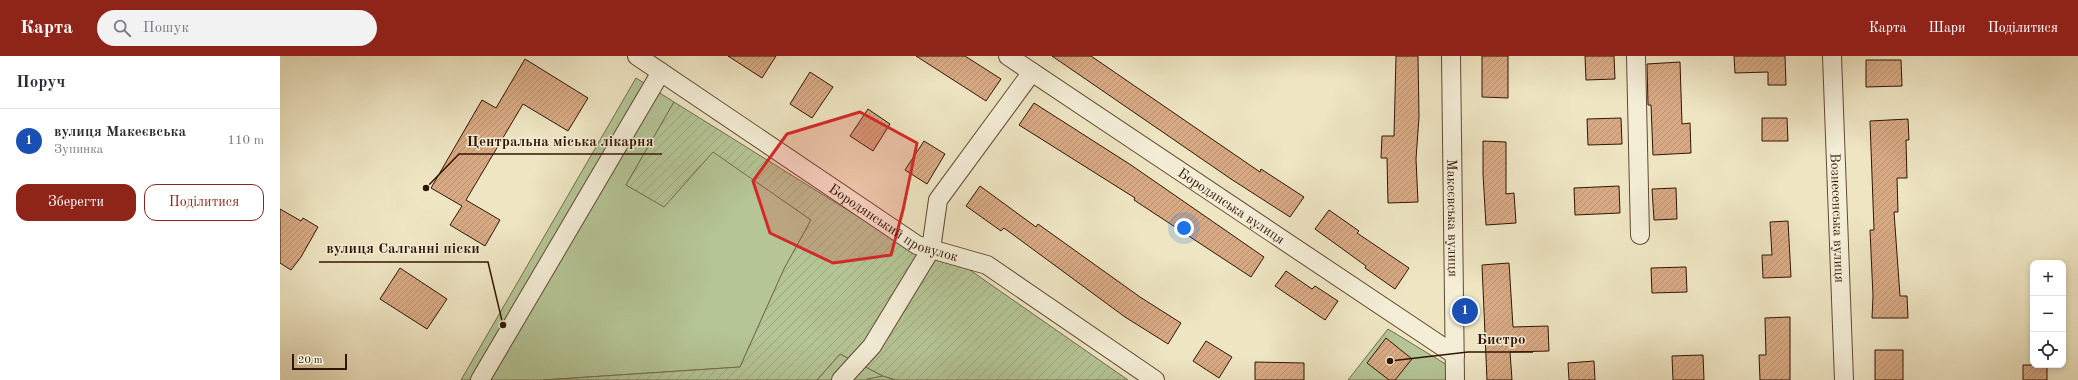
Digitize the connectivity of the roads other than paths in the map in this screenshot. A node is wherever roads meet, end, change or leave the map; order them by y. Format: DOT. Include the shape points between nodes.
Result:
graph roads {
  1 [pos="637,56"];
  2 [pos="1008,56"];
  3 [pos="1451,56"];
  4 [pos="1636,56"];
  5 [pos="1832,56"];
  6 [pos="661,72"];
  7 [pos="1032,72"];
  8 [pos="1640,235"];
  9 [pos="931,249"];
  10 [pos="1455,356"];
  11 [pos="480,380"];
  12 [pos="841,380"];
  13 [pos="1155,380"];
  14 [pos="1456,380"];
  15 [pos="1844,380"];
  1 -- 6 [label="street, Бородянський провулок"];
  2 -- 7 [label="street, Бородянська вулиця"];
  3 -- 10 [label="street, Макеєвська вулиця"];
  4 -- 8 [label="street"];
  5 -- 15 [label="street, Вознесенська вулиця"];
  6 -- 9 [label="street, Бородянський провулок" via="917,245"];
  6 -- 11 [label="street"];
  7 -- 9 [label="street" via="938,200"];
  7 -- 10 [label="street, Бородянська вулиця"];
  9 -- 12 [label="street" via="872,346"];
  9 -- 13 [label="street, Бородянський провулок" via="987,265"];
  10 -- 14 [label="street, Макеєвська вулиця"];
}
